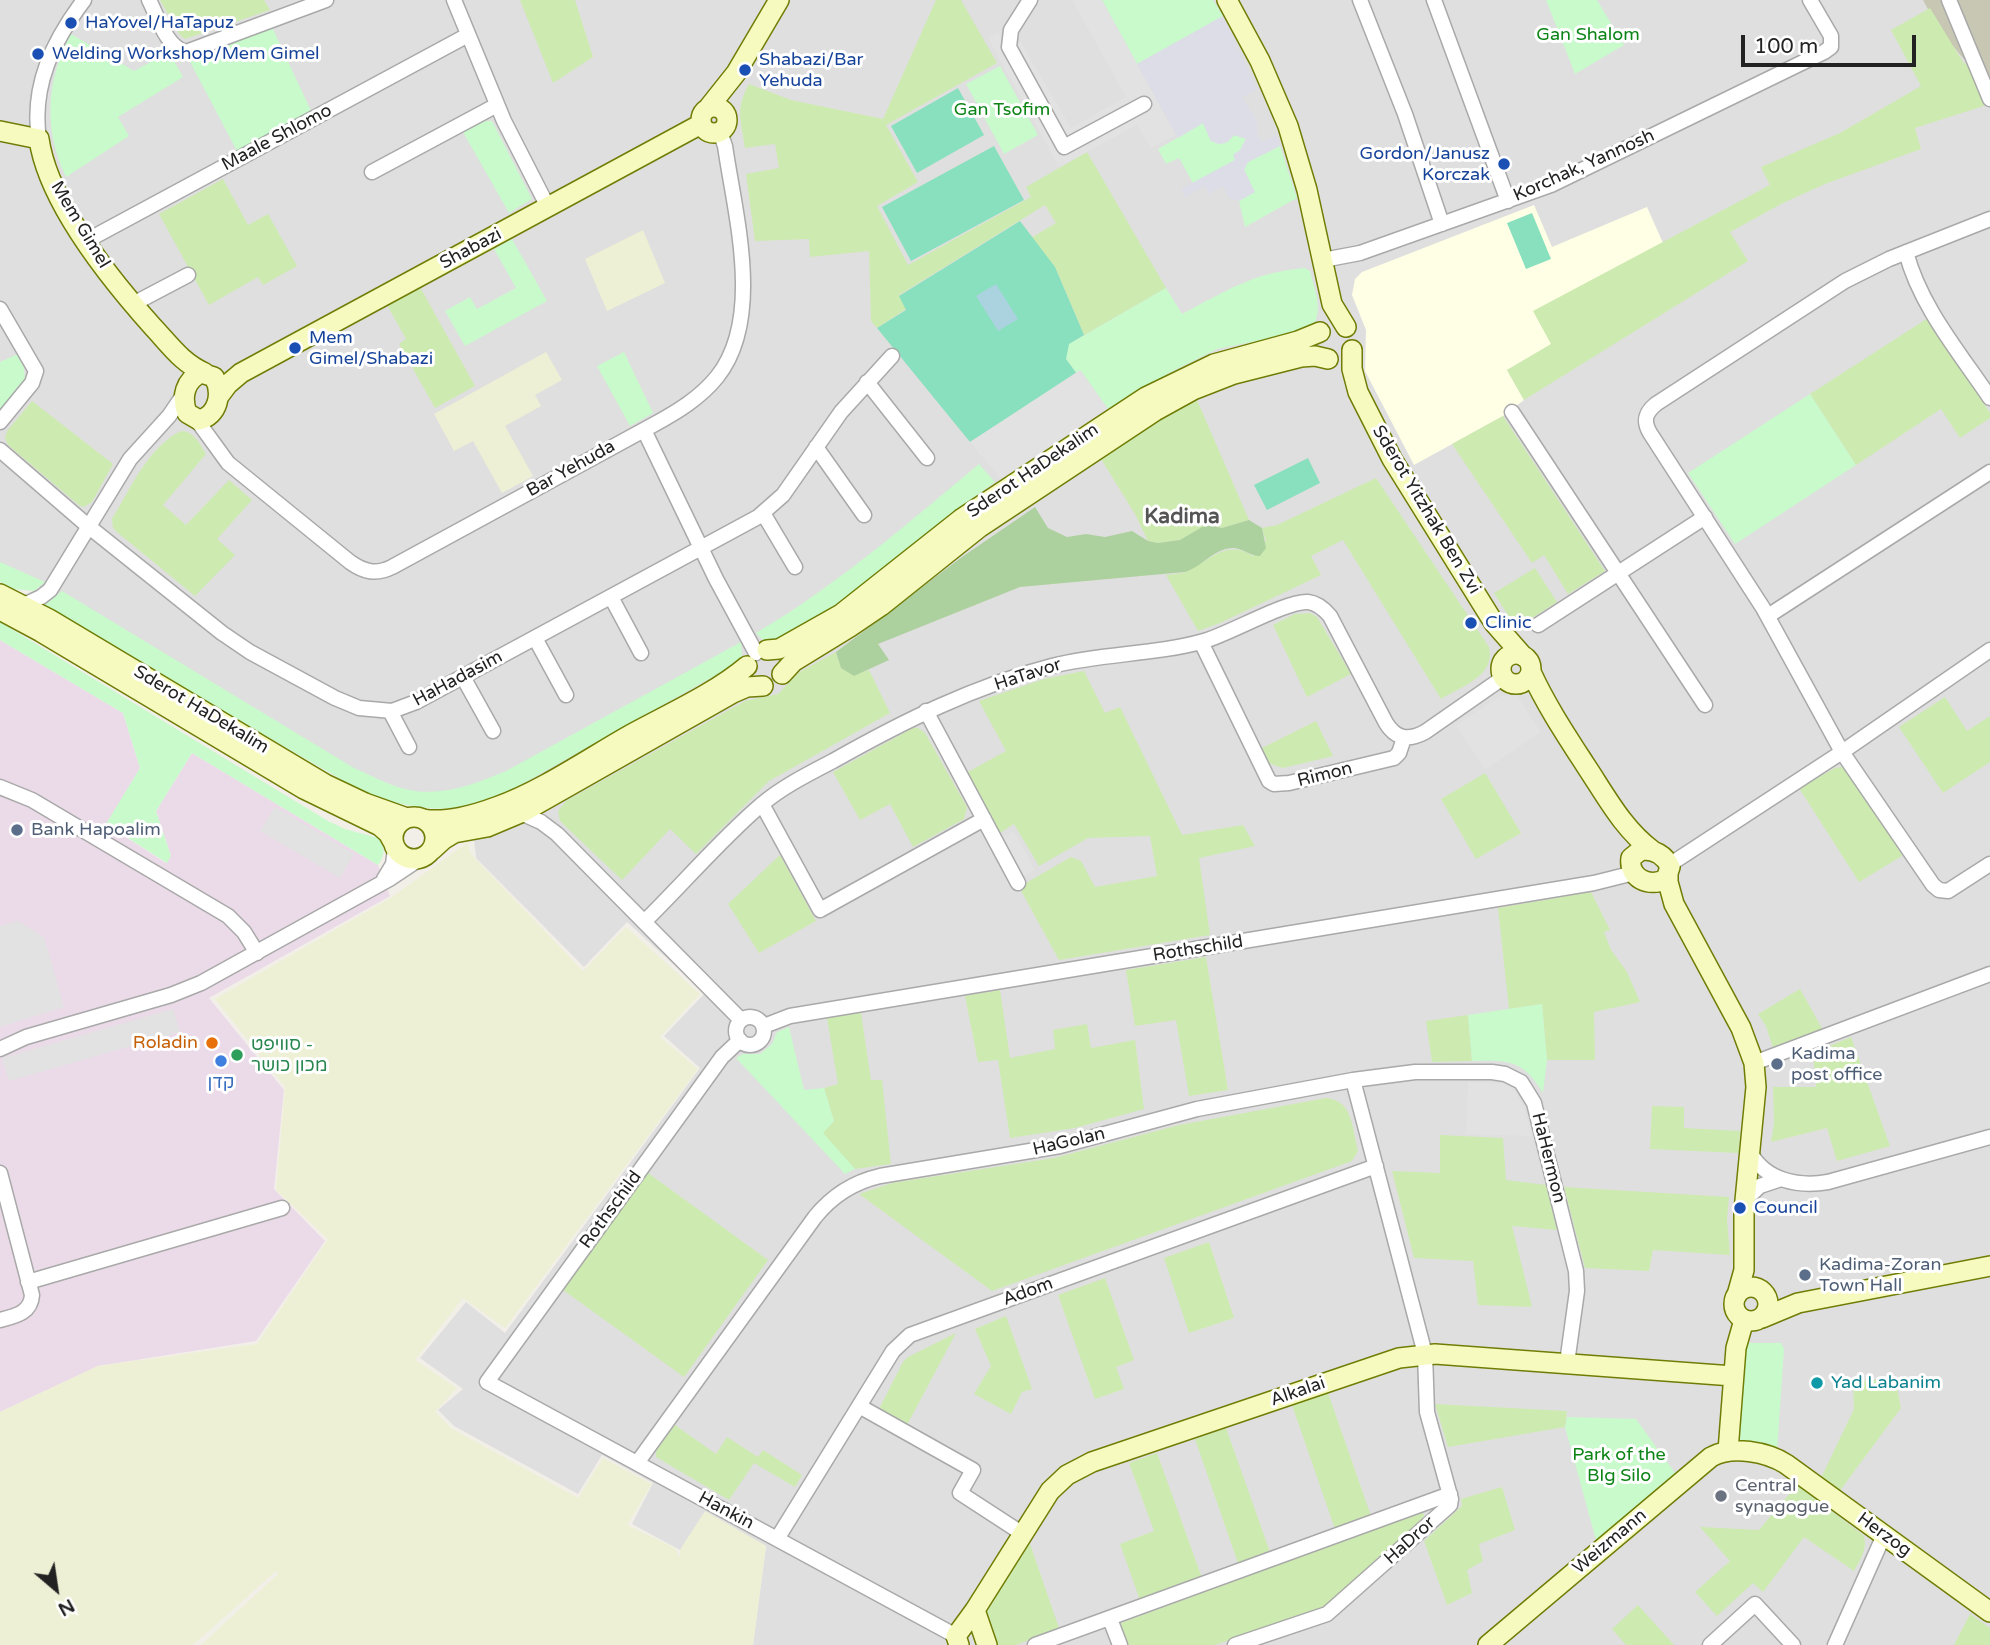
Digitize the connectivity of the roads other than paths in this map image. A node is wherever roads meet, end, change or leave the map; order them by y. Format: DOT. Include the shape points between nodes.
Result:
graph roads {
  1 [pos="84,0"];
  2 [pos="149,0"];
  3 [pos="326,0"];
  4 [pos="454,0"];
  5 [pos="779,0"];
  6 [pos="1030,0"];
  7 [pos="1227,0"];
  8 [pos="1360,0"];
  9 [pos="1434,0"];
  10 [pos="1810,0"];
  11 [pos="1949,0"];
  12 [pos="468,35"];
  13 [pos="1990,99"];
  14 [pos="1144,104"];
  15 [pos="496,105"];
  16 [pos="714,120"];
  17 [pos="0,131"];
  18 [pos="39,139"];
  19 [pos="372,172"];
  20 [pos="1508,201"];
  21 [pos="548,207"];
  22 [pos="1990,219"];
  23 [pos="1441,224"];
  24 [pos="86,241"];
  25 [pos="1906,252"];
  26 [pos="1323,260"];
  27 [pos="188,275"];
  28 [pos="1332,301"];
  29 [pos="134,304"];
  30 [pos="0,309"];
  31 [pos="1346,327"];
  32 [pos="1322,330"];
  33 [pos="1352,350"];
  34 [pos="178,356"];
  35 [pos="892,356"];
  36 [pos="1329,360"];
  37 [pos="207,373"];
  38 [pos="241,373"];
  39 [pos="867,382"];
  40 [pos="186,389"];
  41 [pos="1360,397"];
  42 [pos="1990,398"];
  43 [pos="205,411"];
  44 [pos="1512,412"];
  45 [pos="0,422"];
  46 [pos="160,425"];
  47 [pos="644,430"];
  48 [pos="816,447"];
  49 [pos="0,450"];
  50 [pos="928,458"];
  51 [pos="1990,472"];
  52 [pos="763,513"];
  53 [pos="864,515"];
  54 [pos="1705,517"];
  55 [pos="88,526"];
  56 [pos="701,548"];
  57 [pos="794,567"];
  58 [pos="1618,573"];
  59 [pos="0,594"];
  60 [pos="611,597"];
  61 [pos="24,605"];
  62 [pos="0,610"];
  63 [pos="1768,616"];
  64 [pos="1494,623"];
  65 [pos="1538,625"];
  66 [pos="536,638"];
  67 [pos="1200,642"];
  68 [pos="641,653"];
  69 [pos="1986,653"];
  70 [pos="757,656"];
  71 [pos="1527,664"];
  72 [pos="1990,669"];
  73 [pos="782,674"];
  74 [pos="1507,675"];
  75 [pos="463,677"];
  76 [pos="763,686"];
  77 [pos="566,695"];
  78 [pos="1705,705"];
  79 [pos="1549,708"];
  80 [pos="390,711"];
  81 [pos="926,711"];
  82 [pos="493,731"];
  83 [pos="1404,738"];
  84 [pos="409,747"];
  85 [pos="1842,752"];
  86 [pos="0,787"];
  87 [pos="554,795"];
  88 [pos="762,804"];
  89 [pos="521,813"];
  90 [pos="1617,814"];
  91 [pos="415,818"];
  92 [pos="984,819"];
  93 [pos="557,834"];
  94 [pos="394,845"];
  95 [pos="1653,851"];
  96 [pos="427,854"];
  97 [pos="1990,864"];
  98 [pos="1669,870"];
  99 [pos="1638,871"];
  100 [pos="1018,883"];
  101 [pos="378,884"];
  102 [pos="1674,904"];
  103 [pos="644,922"];
  104 [pos="257,953"];
  105 [pos="1990,974"];
  106 [pos="741,1020"];
  107 [pos="764,1026"];
  108 [pos="26,1037"];
  109 [pos="0,1038"];
  110 [pos="740,1040"];
  111 [pos="0,1049"];
  112 [pos="1754,1063"];
  113 [pos="1353,1080"];
  114 [pos="1990,1122"];
  115 [pos="1990,1137"];
  116 [pos="1973,1142"];
  117 [pos="1750,1152"];
  118 [pos="1376,1166"];
  119 [pos="0,1173"];
  120 [pos="1780,1179"];
  121 [pos="1745,1200"];
  122 [pos="282,1208"];
  123 [pos="1990,1266"];
  124 [pos="1744,1268"];
  125 [pos="27,1278"];
  126 [pos="1762,1291"];
  127 [pos="1737,1295"];
  128 [pos="1798,1303"];
  129 [pos="1753,1319"];
  130 [pos="0,1320"];
  131 [pos="1424,1354"];
  132 [pos="1567,1363"];
  133 [pos="1733,1377"];
  134 [pos="486,1382"];
  135 [pos="859,1406"];
  136 [pos="1732,1451"];
  137 [pos="636,1463"];
  138 [pos="1450,1494"];
  139 [pos="1023,1534"];
  140 [pos="1884,1535"];
  141 [pos="777,1539"];
  142 [pos="975,1611"];
  143 [pos="1990,1612"];
  144 [pos="1110,1619"];
  145 [pos="958,1640"];
  146 [pos="987,1645"];
  147 [pos="1035,1645"];
  148 [pos="1119,1645"];
  149 [pos="1236,1645"];
  150 [pos="1488,1645"];
  151 [pos="1710,1645"];
  152 [pos="1793,1645"];
  153 [pos="1835,1645"];
  1 -- 18 [label="street, Mem Gimel" via="45,66 37,107"];
  2 -- 3 [label="street" via="172,43 187,52"];
  4 -- 12 [label="street"];
  5 -- 16 [label="street" via="730,82 725,103"];
  6 -- 14 [label="street" via="1010,33 1009,47 1065,147"];
  7 -- 26 [label="street" via="1288,126"];
  8 -- 23 [label="street" via="1405,114"];
  9 -- 20 [label="street"];
  10 -- 20 [label="street, Korchak, Yannosh" via="1833,43 1824,52 1551,185"];
  11 -- 13 [label="street"];
  12 -- 15 [label="street"];
  12 -- 24 [label="street, Maale Shlomo"];
  15 -- 19 [label="street"];
  15 -- 21 [label="street"];
  16 -- 21 [label="street, Shabazi"];
  16 -- 47 [label="street, Bar Yehuda" via="725,146 741,260 741,326 728,361 705,390"];
  17 -- 18 [label="street"];
  18 -- 24 [label="street, Mem Gimel" via="53,183"];
  20 -- 23 [label="street, Korchak, Yannosh"];
  21 -- 38 [label="street, Shabazi"];
  22 -- 25 [label="street"];
  23 -- 26 [label="street, Korchak, Yannosh" via="1356,254"];
  24 -- 29 [label="street, Mem Gimel"];
  25 -- 42 [label="street" via="1925,300"];
  25 -- 54 [label="street" via="1827,292 1648,412 1645,420 1650,433"];
  26 -- 28 [label="street"];
  27 -- 29 [label="street"];
  28 -- 31 [label="street"];
  28 -- 32 [label="street"];
  29 -- 34 [label="street, Mem Gimel"];
  30 -- 45 [label="street" via="36,371 32,383"];
  31 -- 32 [label="street" via="1335,324"];
  31 -- 33 [label="street" via="1353,336"];
  32 -- 36 [label="street" via="1318,349"];
  32 -- 70 [label="street, Sderot HaDekalim" via="1298,341 1214,363 1153,393 961,519 841,614 779,649"];
  33 -- 36 [label="street" via="1342,360"];
  33 -- 41 [label="street, Sderot Yitzhak Ben Zvi"];
  34 -- 37 [label="street, Mem Gimel"];
  34 -- 40 [label="street, Mem Gimel" via="186,374"];
  35 -- 39 [label="street, HaHadasim"];
  36 -- 41 [label="street, Sderot Yitzhak Ben Zvi"];
  36 -- 73 [label="street, Sderot HaDekalim" via="1304,356 1248,370 1167,404 989,520 881,606 793,662"];
  37 -- 38 [label="street, Shabazi"];
  37 -- 40 [label="street" via="196,375"];
  37 -- 43 [label="street" via="217,383"];
  38 -- 43 [label="street, Shabazi"];
  39 -- 48 [label="street, HaHadasim"];
  39 -- 50 [label="street"];
  40 -- 43 [label="street, Mem Gimel" via="186,410"];
  40 -- 46 [label="street"];
  41 -- 64 [label="street, Sderot Yitzhak Ben Zvi" via="1416,499"];
  43 -- 46 [label="street"];
  43 -- 47 [label="street, Bar Yehuda" via="216,447 228,463 350,562 364,571 377,572"];
  44 -- 58 [label="street"];
  46 -- 55 [label="street" via="132,456"];
  47 -- 56 [label="street"];
  48 -- 52 [label="street, HaHadasim" via="783,495"];
  48 -- 53 [label="street"];
  49 -- 55 [label="street, HaHadasim"];
  51 -- 63 [label="street"];
  52 -- 56 [label="street, HaHadasim"];
  52 -- 57 [label="street"];
  54 -- 58 [label="street"];
  54 -- 63 [label="street"];
  55 -- 61 [label="street" via="50,590"];
  55 -- 80 [label="street, HaHadasim" via="247,650 351,706"];
  56 -- 60 [label="street, HaHadasim"];
  56 -- 70 [label="street"];
  58 -- 65 [label="street"];
  58 -- 78 [label="street"];
  59 -- 61 [label="street, Sderot HaDekalim"];
  60 -- 66 [label="street, HaHadasim"];
  60 -- 68 [label="street"];
  61 -- 91 [label="street, Sderot HaDekalim" via="325,784 365,803"];
  62 -- 94 [label="street, Sderot HaDekalim" via="303,789 380,826"];
  63 -- 85 [label="street"];
  64 -- 71 [label="street, Sderot Yitzhak Ben Zvi"];
  64 -- 74 [label="street, Sderot Yitzhak Ben Zvi"];
  66 -- 75 [label="street, HaHadasim"];
  66 -- 77 [label="street"];
  67 -- 81 [label="street, HaTavor" via="1052,666"];
  67 -- 83 [label="street, HaTavor" via="1293,604 1317,605 1333,621 1389,728"];
  67 -- 83 [label="street, Rimon" via="1274,784 1394,758"];
  69 -- 72 [label="street"];
  69 -- 85 [label="street"];
  70 -- 73 [label="street" via="775,653"];
  70 -- 76 [label="street" via="751,679"];
  70 -- 91 [label="street, Sderot HaDekalim" via="706,692 511,801 470,815"];
  71 -- 74 [label="street" via="1526,681"];
  71 -- 74 [label="street" via="1509,656"];
  71 -- 79 [label="street, Sderot Yitzhak Ben Zvi"];
  73 -- 76 [label="street, Sderot HaDekalim" via="776,682"];
  74 -- 79 [label="street, Sderot Yitzhak Ben Zvi"];
  74 -- 83 [label="street, Rimon" via="1425,732"];
  75 -- 80 [label="street, HaHadasim"];
  75 -- 82 [label="street"];
  76 -- 87 [label="street, Sderot HaDekalim" via="733,693"];
  79 -- 90 [label="street, Sderot Yitzhak Ben Zvi"];
  80 -- 84 [label="street"];
  81 -- 88 [label="street, HaTavor"];
  81 -- 92 [label="street"];
  85 -- 97 [label="street" via="1937,889 1951,889"];
  85 -- 98 [label="street"];
  86 -- 104 [label="street" via="32,800 228,916"];
  87 -- 89 [label="street, Sderot HaDekalim"];
  87 -- 93 [label="street" via="549,815"];
  88 -- 92 [label="street" via="820,910"];
  88 -- 103 [label="street, HaTavor"];
  89 -- 93 [label="street"];
  89 -- 96 [label="street, Sderot HaDekalim" via="451,835"];
  90 -- 95 [label="street, Sderot Yitzhak Ben Zvi"];
  90 -- 99 [label="street, Sderot Yitzhak Ben Zvi"];
  91 -- 94 [label="street" via="396,826"];
  91 -- 96 [label="street" via="434,831 435,841"];
  92 -- 100 [label="street"];
  93 -- 103 [label="street"];
  94 -- 96 [label="street" via="408,859"];
  94 -- 101 [label="street" via="392,868"];
  95 -- 98 [label="street, Sderot Yitzhak Ben Zvi" via="1662,855"];
  95 -- 99 [label="street" via="1638,851"];
  96 -- 101 [label="street"];
  98 -- 99 [label="street" via="1664,880"];
  98 -- 102 [label="street"];
  99 -- 102 [label="street"];
  99 -- 107 [label="street, Rothschild" via="1598,882 792,1016"];
  101 -- 104 [label="street"];
  102 -- 112 [label="street" via="1741,1028"];
  103 -- 106 [label="street"];
  104 -- 108 [label="street" via="178,993"];
  105 -- 112 [label="street"];
  106 -- 107 [label="street" via="754,1017"];
  106 -- 110 [label="street" via="736,1029"];
  107 -- 110 [label="street" via="757,1043 748,1045"];
  108 -- 109 [label="street"];
  108 -- 111 [label="street"];
  110 -- 134 [label="street, Rothschild" via="722,1057"];
  112 -- 117 [label="street"];
  113 -- 118 [label="street"];
  113 -- 132 [label="street, HaHermon" via="1415,1072 1492,1072 1516,1079 1529,1091 1576,1271"];
  113 -- 137 [label="street, HaGolan" via="1197,1109 1060,1146 880,1176 851,1186 815,1217"];
  114 -- 116 [label="street"];
  115 -- 116 [label="street"];
  116 -- 120 [label="street" via="1828,1182"];
  117 -- 120 [label="street"];
  117 -- 121 [label="street"];
  118 -- 131 [label="street"];
  118 -- 135 [label="street, Adom" via="913,1333 895,1348"];
  119 -- 125 [label="street"];
  120 -- 121 [label="street" via="1760,1186"];
  121 -- 124 [label="street"];
  122 -- 125 [label="street"];
  123 -- 128 [label="street"];
  124 -- 126 [label="street"];
  124 -- 127 [label="street"];
  125 -- 130 [label="street" via="32,1303"];
  126 -- 127 [label="street" via="1745,1288"];
  126 -- 128 [label="street"];
  126 -- 129 [label="street" via="1768,1306"];
  127 -- 129 [label="street" via="1735,1310"];
  128 -- 129 [label="street"];
  129 -- 133 [label="street" via="1736,1345"];
  131 -- 132 [label="street, Alkalai"];
  131 -- 138 [label="street" via="1427,1412"];
  131 -- 139 [label="street, Alkalai" via="1399,1358 1082,1466 1055,1486"];
  132 -- 133 [label="street, Alkalai"];
  133 -- 136 [label="street"];
  134 -- 137 [label="street, Hankin"];
  135 -- 139 [label="street" via="973,1470 960,1493"];
  135 -- 141 [label="street, Adom"];
  136 -- 140 [label="street, Herzog" via="1779,1460"];
  136 -- 150 [label="street, Weizmann" via="1711,1457"];
  137 -- 141 [label="street, Hankin"];
  138 -- 144 [label="street"];
  138 -- 149 [label="street, HaDror" via="1450,1505 1334,1609"];
  139 -- 142 [label="street, Alkalai"];
  140 -- 143 [label="street, Herzog"];
  140 -- 153 [label="street"];
  141 -- 145 [label="street, Hankin"];
  142 -- 145 [label="street, Alkalai"];
  142 -- 146 [label="street"];
  144 -- 147 [label="street"];
  144 -- 148 [label="street"];
  151 -- 152 [label="street" via="1755,1604"];
}
